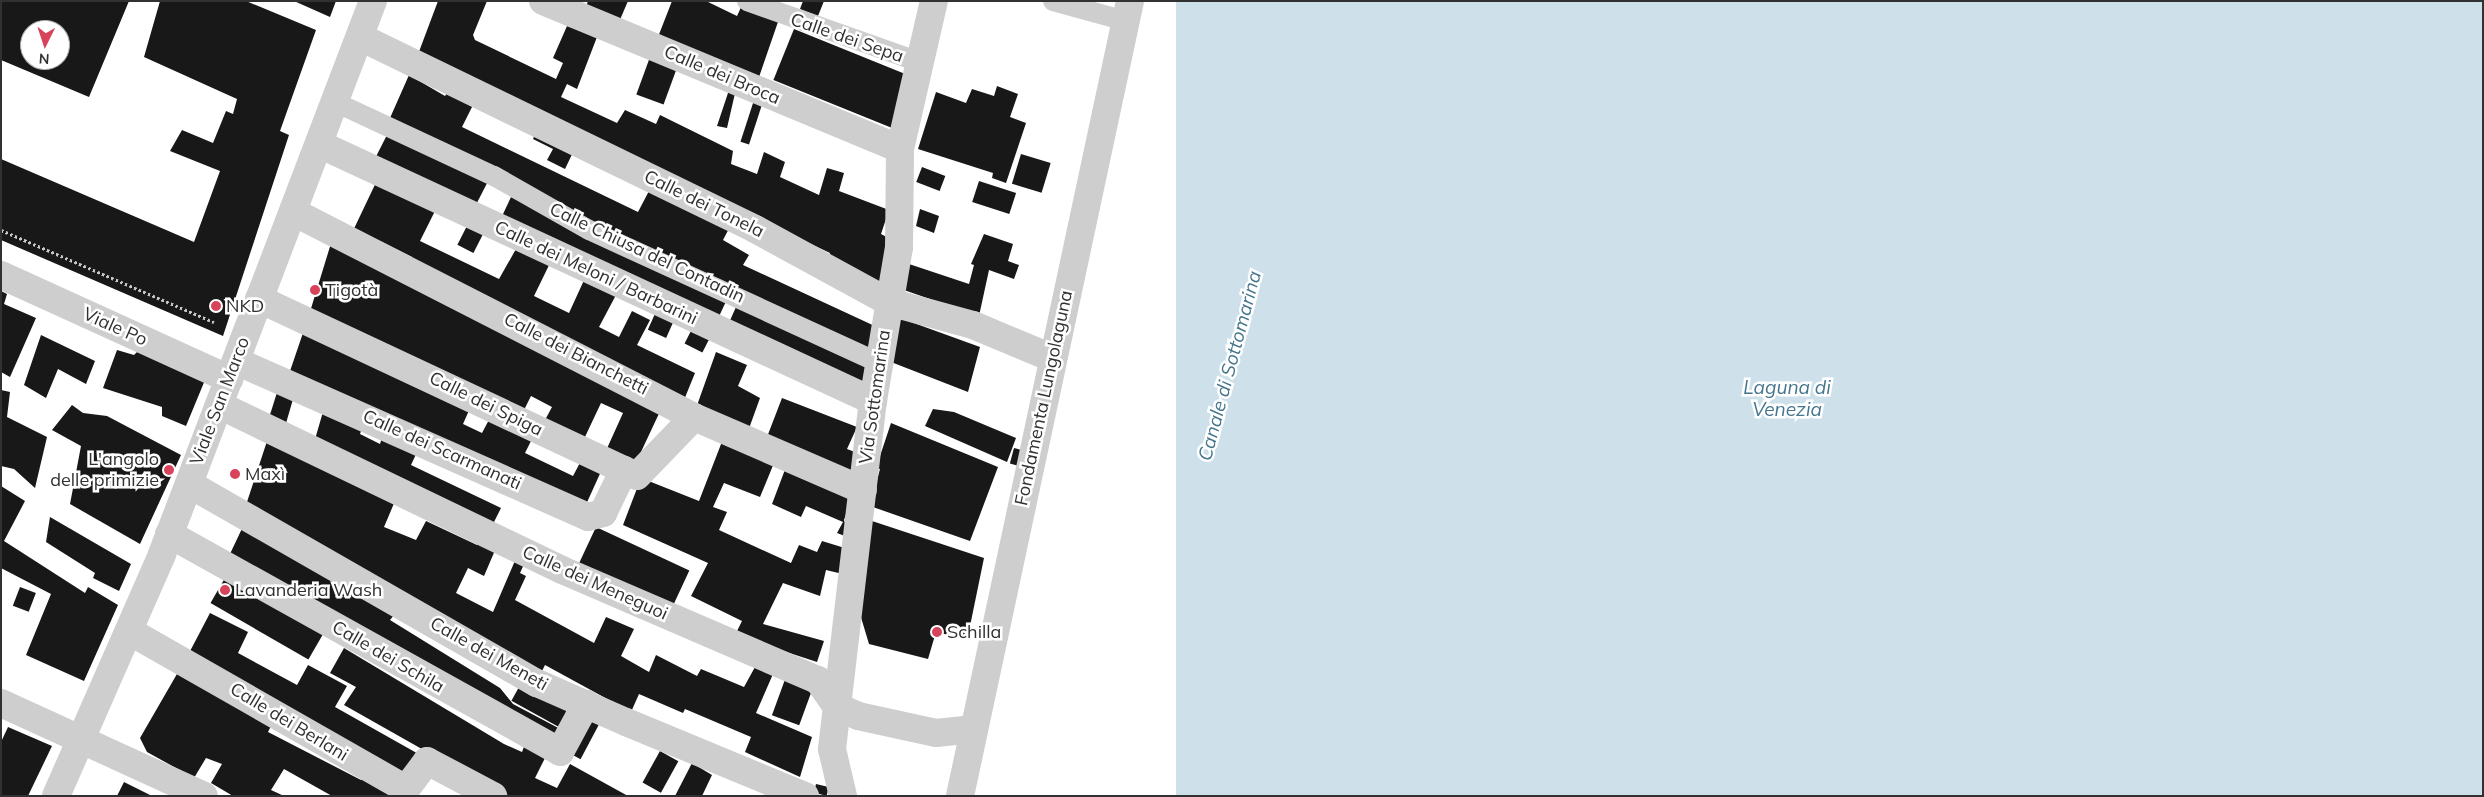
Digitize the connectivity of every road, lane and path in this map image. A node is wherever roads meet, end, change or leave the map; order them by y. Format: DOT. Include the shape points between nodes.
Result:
graph roads {
  1 [pos="373,1"];
  2 [pos="543,1"];
  3 [pos="748,1"];
  4 [pos="934,1"];
  5 [pos="1053,1"];
  6 [pos="1128,11"];
  7 [pos="360,37"];
  8 [pos="919,62"];
  9 [pos="335,102"];
  10 [pos="319,144"];
  11 [pos="900,149"];
  12 [pos="293,212"];
  13 [pos="1,230"];
  14 [pos="1,276"];
  15 [pos="259,299"];
  16 [pos="889,302"];
  17 [pos="217,323"];
  18 [pos="1052,358"];
  19 [pos="879,363"];
  20 [pos="232,370"];
  21 [pos="873,401"];
  22 [pos="219,405"];
  23 [pos="694,417"];
  24 [pos="624,470"];
  25 [pos="189,484"];
  26 [pos="862,490"];
  27 [pos="169,534"];
  28 [pos="129,632"];
  29 [pos="1,703"];
  30 [pos="586,704"];
  31 [pos="836,706"];
  32 [pos="974,729"];
  33 [pos="84,738"];
  34 [pos="56,796"];
  35 [pos="204,796"];
  36 [pos="493,796"];
  37 [pos="804,796"];
  38 [pos="843,796"];
  39 [pos="960,796"];
  1 -- 7 [label="street, Viale San Marco"];
  2 -- 11 [label="street, Calle dei Broca"];
  3 -- 8 [label="lane, Calle dei Sepa"];
  4 -- 8 [label="street, Via Sottomarina"];
  5 -- 6 [label="lane"];
  6 -- 18 [label="street, Fondamenta Lungolaguna"];
  7 -- 9 [label="street, Viale San Marco"];
  7 -- 16 [label="street, Calle dei Tonela" via="756,229"];
  8 -- 11 [label="street, Via Sottomarina"];
  9 -- 10 [label="street, Viale San Marco"];
  9 -- 19 [label="lane, Calle Chiusa del Contadin" via="494,176 589,230"];
  10 -- 12 [label="street, Viale San Marco"];
  10 -- 21 [label="street, Calle dei Meloni / Barbarini"];
  11 -- 16 [label="street, Via Sottomarina" via="899,248"];
  12 -- 15 [label="street, Viale San Marco"];
  12 -- 23 [label="street, Calle dei Bianchetti"];
  13 -- 17 [label="path"];
  14 -- 20 [label="street, Viale Po"];
  15 -- 20 [label="street, Viale San Marco"];
  15 -- 24 [label="street, Calle dei Spiga"];
  16 -- 18 [label="street, Calle dei Tonela" via="973,326"];
  16 -- 19 [label="street, Via Sottomarina"];
  18 -- 32 [label="street, Fondamenta Lungolaguna"];
  19 -- 21 [label="street, Via Sottomarina"];
  20 -- 22 [label="street, Viale San Marco"];
  20 -- 24 [label="street, Calle dei Scarmanati" via="588,517 603,513"];
  21 -- 26 [label="street, Via Sottomarina"];
  22 -- 25 [label="street, Viale San Marco"];
  22 -- 31 [label="street, Calle dei Meneguoi" via="562,570 818,680"];
  23 -- 24 [label="street, Calle dei Spiga" via="637,476"];
  23 -- 26 [label="street, Calle dei Bianchetti"];
  25 -- 27 [label="street, Viale San Marco"];
  25 -- 30 [label="street, Calle dei Meneti" via="537,683"];
  26 -- 31 [label="street, Via Sottomarina"];
  27 -- 28 [label="street, Viale San Marco"];
  27 -- 30 [label="street, Calle dei Schila" via="560,752"];
  28 -- 33 [label="street, Viale San Marco"];
  28 -- 36 [label="street, Calle dei Berlani" via="406,789 427,761"];
  29 -- 33 [label="street"];
  30 -- 37 [label="street, Calle dei Meneti"];
  31 -- 32 [label="street" via="858,716 936,733"];
  31 -- 38 [label="street, Via Sottomarina" via="832,749"];
  32 -- 39 [label="street, Fondamenta Lungolaguna"];
  33 -- 34 [label="street, Viale San Marco"];
  33 -- 35 [label="street"];
}
